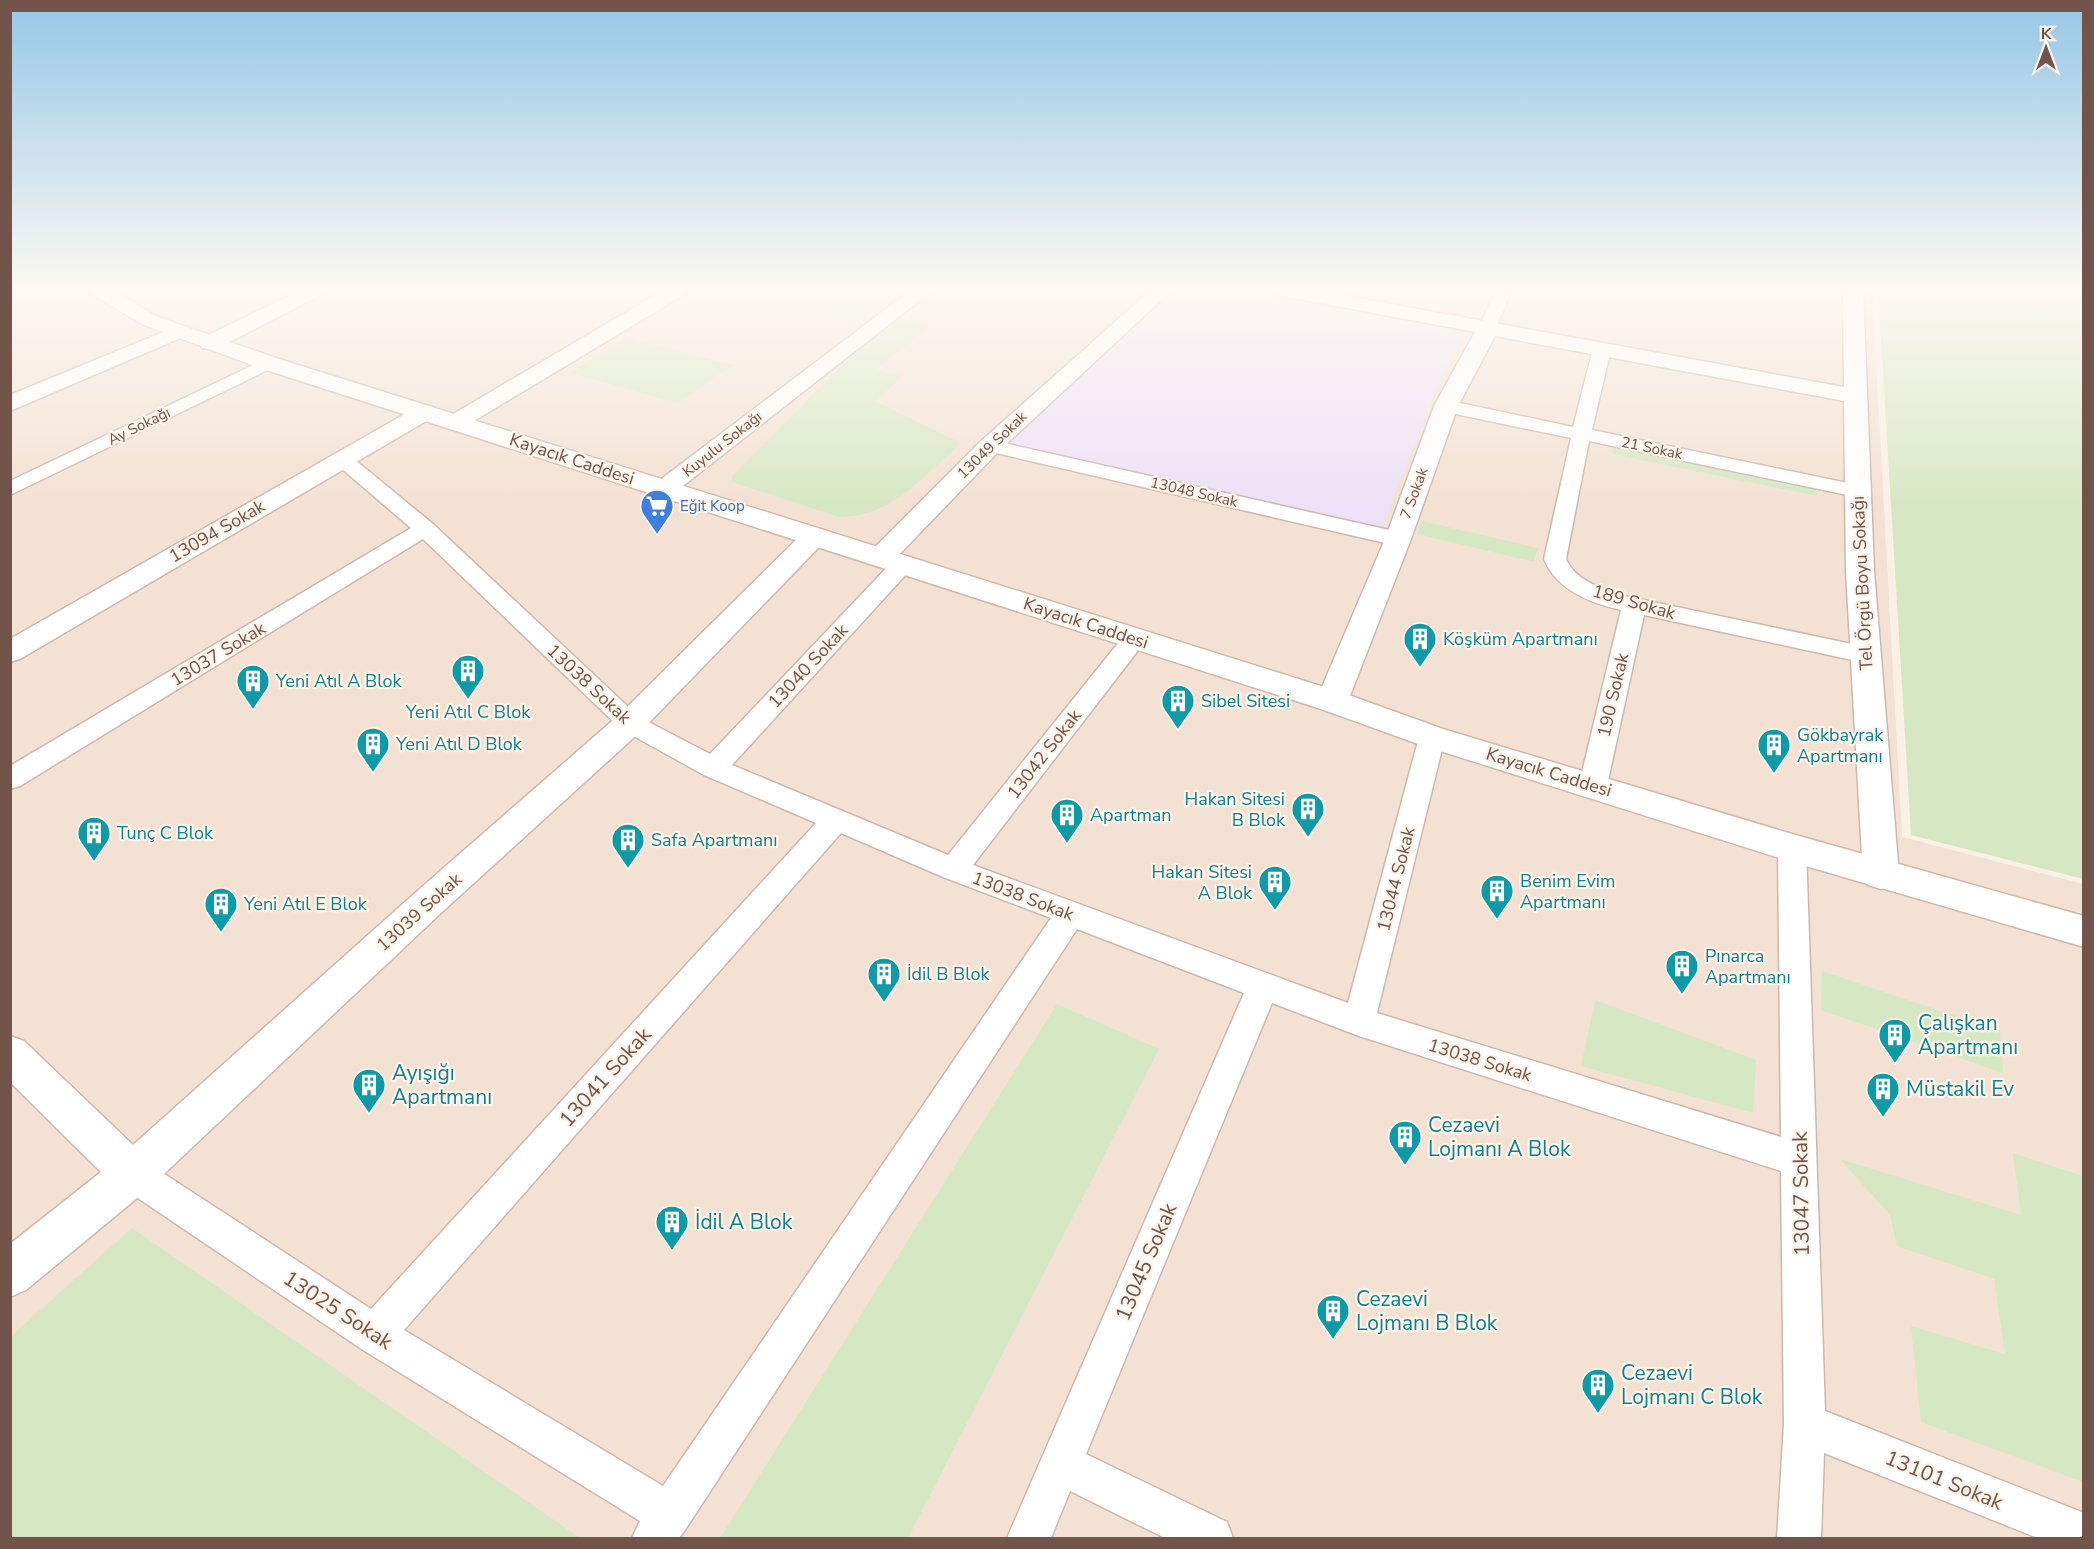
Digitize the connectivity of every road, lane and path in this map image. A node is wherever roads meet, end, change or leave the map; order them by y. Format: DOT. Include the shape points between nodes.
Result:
graph roads {
  1 [pos="107,362"];
  2 [pos="556,362"];
  3 [pos="829,362"];
  4 [pos="1082,362"];
  5 [pos="1470,362"];
  6 [pos="1599,362"];
  7 [pos="1673,362"];
  8 [pos="1854,362"];
  9 [pos="268,363"];
  10 [pos="1854,396"];
  11 [pos="10,404"];
  12 [pos="1446,406"];
  13 [pos="424,412"];
  14 [pos="456,422"];
  15 [pos="1579,442"];
  16 [pos="990,446"];
  17 [pos="342,459"];
  18 [pos="665,488"];
  19 [pos="10,489"];
  20 [pos="1858,500"];
  21 [pos="425,529"];
  22 [pos="815,536"];
  23 [pos="1398,539"];
  24 [pos="892,560"];
  25 [pos="1634,605"];
  26 [pos="1135,638"];
  27 [pos="10,652"];
  28 [pos="1866,656"];
  29 [pos="1332,701"];
  30 [pos="630,723"];
  31 [pos="1432,737"];
  32 [pos="714,768"];
  33 [pos="10,778"];
  34 [pos="1593,785"];
  35 [pos="836,820"];
  36 [pos="1792,849"];
  37 [pos="953,869"];
  38 [pos="1881,875"];
  39 [pos="1071,913"];
  40 [pos="2084,932"];
  41 [pos="1263,986"];
  42 [pos="1359,1022"];
  43 [pos="10,1054"];
  44 [pos="1800,1160"];
  45 [pos="133,1174"];
  46 [pos="10,1274"];
  47 [pos="374,1335"];
  48 [pos="1805,1424"];
  49 [pos="1061,1464"];
  50 [pos="662,1527"];
  51 [pos="2084,1535"];
  52 [pos="1029,1539"];
  53 [pos="1210,1539"];
  54 [pos="1799,1539"];
  1 -- 11 [label="street"];
  2 -- 14 [label="street"];
  3 -- 18 [label="street, Kuyulu Sokağı"];
  4 -- 16 [label="street, 13049 Sokak"];
  5 -- 12 [label="street, 7 Sokak"];
  6 -- 15 [label="lane, 189 Sokak"];
  7 -- 10 [label="street"];
  8 -- 10 [label="street, Tel Örgü Boyu Sokağı"];
  9 -- 13 [label="street, Kayacık Caddesi"];
  9 -- 19 [label="lane, Ay Sokağı"];
  10 -- 20 [label="street, Tel Örgü Boyu Sokağı"];
  12 -- 15 [label="lane, 21 Sokak"];
  12 -- 23 [label="street, 7 Sokak"];
  13 -- 14 [label="street, Kayacık Caddesi"];
  13 -- 17 [label="street, 13094 Sokak"];
  14 -- 18 [label="street, Kayacık Caddesi"];
  15 -- 20 [label="lane, 21 Sokak"];
  15 -- 25 [label="lane, 189 Sokak" via="1555,559 1557,567 1594,594"];
  16 -- 23 [label="lane, 13048 Sokak"];
  16 -- 24 [label="street, 13049 Sokak"];
  17 -- 21 [label="lane, 13038 Sokak"];
  17 -- 27 [label="street, 13094 Sokak"];
  18 -- 22 [label="street, Kayacık Caddesi"];
  20 -- 28 [label="street, Tel Örgü Boyu Sokağı"];
  21 -- 30 [label="lane, 13038 Sokak"];
  21 -- 33 [label="lane, 13037 Sokak"];
  22 -- 24 [label="street, Kayacık Caddesi"];
  22 -- 30 [label="street, 13039 Sokak"];
  23 -- 29 [label="street, 7 Sokak"];
  24 -- 26 [label="street, Kayacık Caddesi"];
  24 -- 32 [label="lane, 13040 Sokak"];
  25 -- 28 [label="lane, 189 Sokak"];
  25 -- 34 [label="lane, 190 Sokak"];
  26 -- 29 [label="street, Kayacık Caddesi"];
  26 -- 37 [label="lane, 13042 Sokak"];
  28 -- 38 [label="street, Tel Örgü Boyu Sokağı"];
  29 -- 31 [label="street, Kayacık Caddesi"];
  30 -- 32 [label="lane, 13038 Sokak"];
  30 -- 45 [label="street, 13039 Sokak"];
  31 -- 34 [label="street, Kayacık Caddesi"];
  31 -- 42 [label="lane, 13044 Sokak"];
  32 -- 35 [label="lane, 13038 Sokak"];
  34 -- 36 [label="street, Kayacık Caddesi"];
  35 -- 37 [label="lane, 13038 Sokak"];
  35 -- 47 [label="lane, 13041 Sokak"];
  36 -- 38 [label="street, Kayacık Caddesi"];
  36 -- 44 [label="lane, 13047 Sokak"];
  37 -- 39 [label="lane, 13038 Sokak"];
  38 -- 40 [label="street, Kayacık Caddesi"];
  39 -- 41 [label="lane, 13038 Sokak"];
  39 -- 50 [label="lane"];
  41 -- 42 [label="lane, 13038 Sokak"];
  41 -- 49 [label="lane, 13045 Sokak"];
  42 -- 44 [label="lane, 13038 Sokak"];
  43 -- 45 [label="street, 13025 Sokak"];
  44 -- 48 [label="lane, 13047 Sokak"];
  45 -- 46 [label="street, 13039 Sokak"];
  45 -- 47 [label="lane, 13025 Sokak"];
  47 -- 50 [label="lane, 13025 Sokak"];
  48 -- 51 [label="lane, 13101 Sokak"];
  48 -- 54 [label="lane, 13047 Sokak"];
  49 -- 52 [label="lane, 13045 Sokak"];
  49 -- 53 [label="lane"];
}
